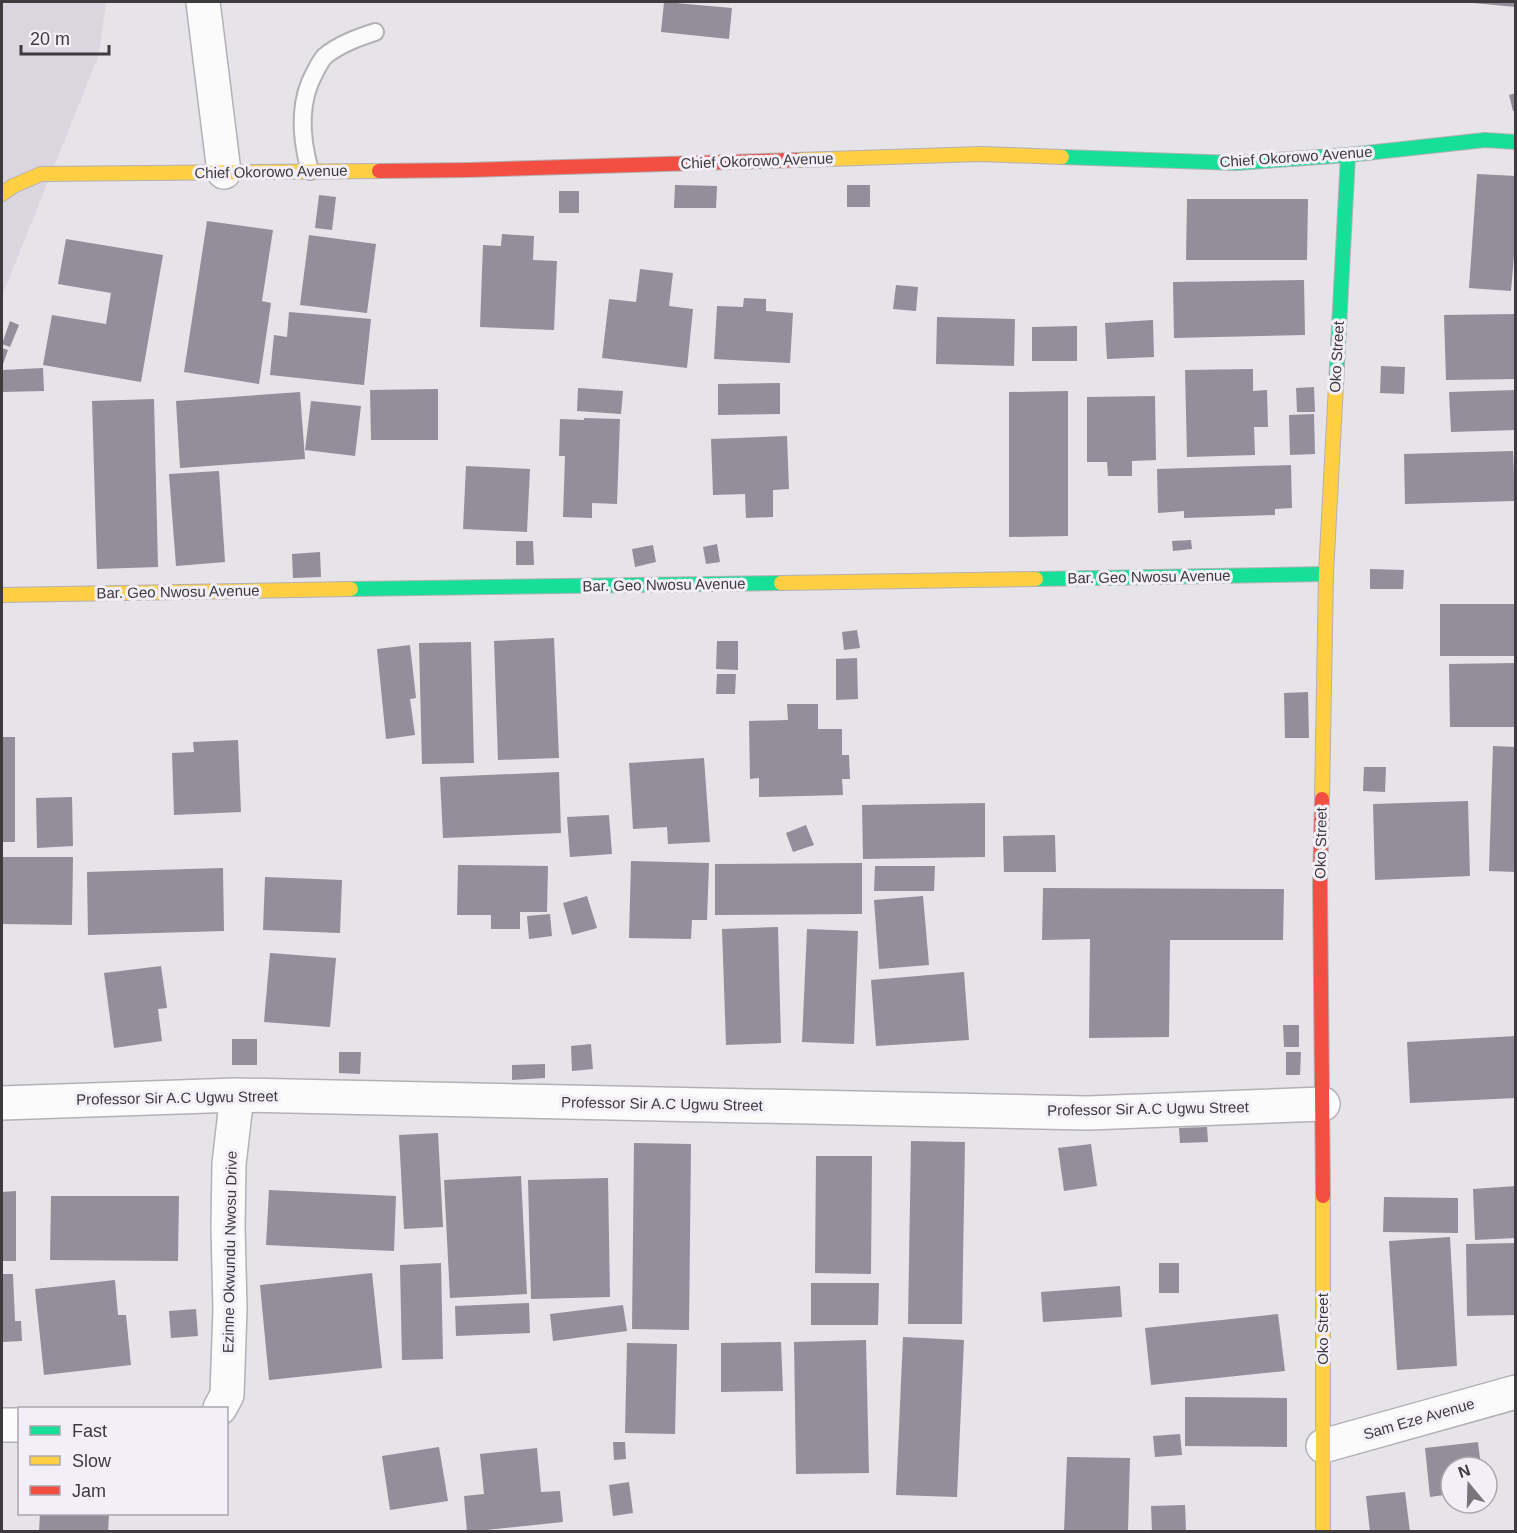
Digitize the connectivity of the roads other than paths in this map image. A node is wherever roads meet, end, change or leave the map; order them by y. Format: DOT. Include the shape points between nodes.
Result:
graph roads {
  1 [pos="203,2"];
  2 [pos="375,32"];
  3 [pos="1515,142"];
  4 [pos="1347,155"];
  5 [pos="310,171"];
  6 [pos="224,172"];
  7 [pos="2,194"];
  8 [pos="1326,574"];
  9 [pos="2,595"];
  10 [pos="237,1095"];
  11 [pos="2,1103"];
  12 [pos="1323,1104"];
  13 [pos="1515,1392"];
  14 [pos="221,1407"];
  15 [pos="2,1425"];
  16 [pos="18,1425"];
  17 [pos="1323,1446"];
  18 [pos="1323,1532"];
  1 -- 6 [label="street"];
  2 -- 5 [label="lane" via="349,40 323,58 311,78 302,132"];
  3 -- 4 [label="street, Chief Okorowo Avenue" via="1485,140"];
  4 -- 5 [label="street, Chief Okorowo Avenue" via="1236,163 981,154 480,170"];
  4 -- 8 [label="street, Oko Street"];
  5 -- 6 [label="street, Chief Okorowo Avenue"];
  6 -- 7 [label="street, Chief Okorowo Avenue" via="41,174"];
  8 -- 9 [label="street, Bar. Geo Nwosu Avenue"];
  8 -- 12 [label="street, Oko Street" via="1320,883"];
  10 -- 11 [label="street, Professor Sir A.C Ugwu Street"];
  10 -- 12 [label="street, Professor Sir A.C Ugwu Street" via="1088,1113"];
  10 -- 14 [label="street, Ezinne Okwundu Nwosu Drive" via="229,1164 227,1395"];
  12 -- 17 [label="street, Oko Street"];
  13 -- 17 [label="street, Sam Eze Avenue"];
  15 -- 16 [label="street"];
  17 -- 18 [label="street, Oko Street"];
}
